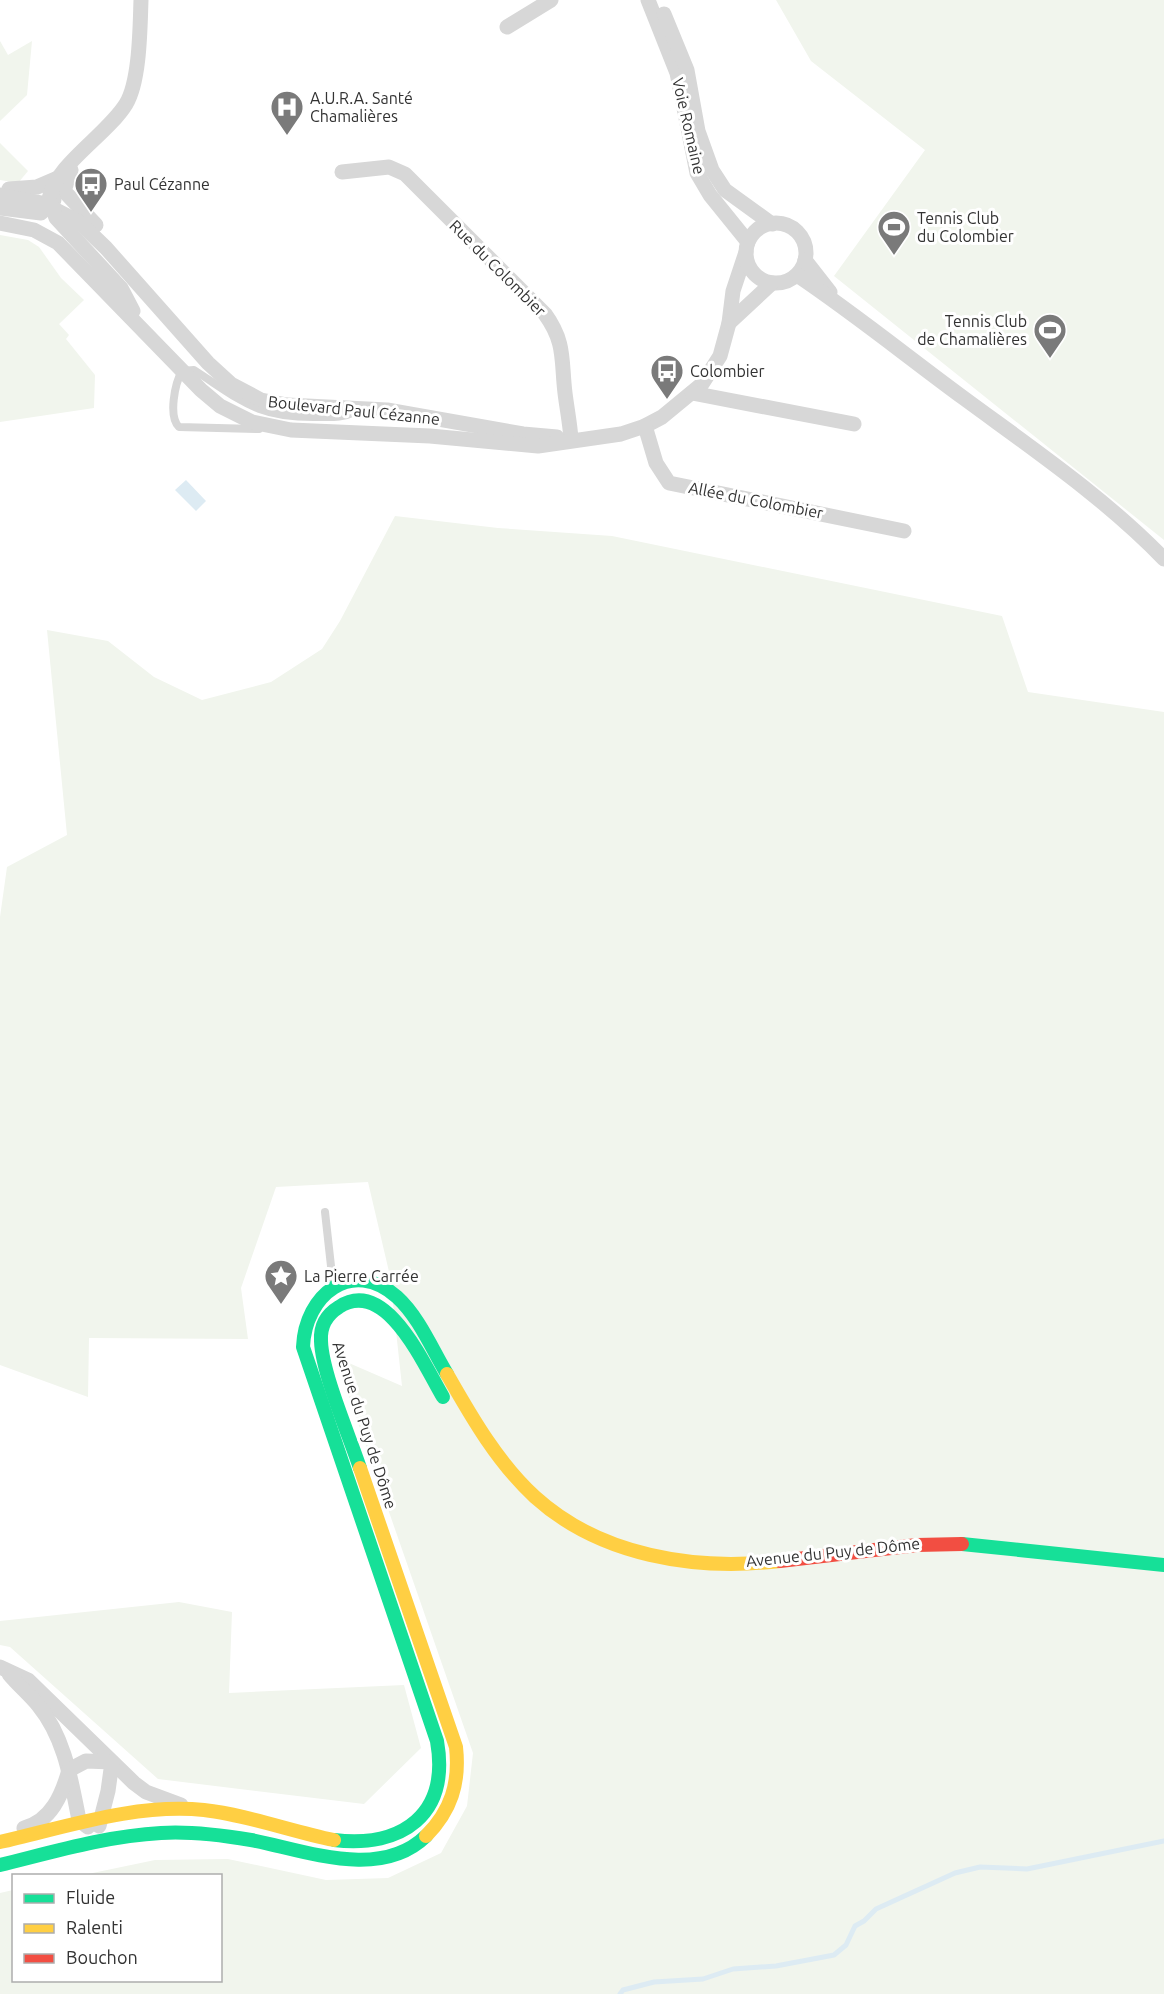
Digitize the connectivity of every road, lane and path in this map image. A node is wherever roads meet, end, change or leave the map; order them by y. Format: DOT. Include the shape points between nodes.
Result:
graph roads {
  1 [pos="141,0"];
  2 [pos="551,0"];
  3 [pos="648,0"];
  4 [pos="659,0"];
  5 [pos="507,27"];
  6 [pos="342,172"];
  7 [pos="61,184"];
  8 [pos="0,190"];
  9 [pos="0,195"];
  10 [pos="50,206"];
  11 [pos="0,208"];
  12 [pos="0,223"];
  13 [pos="772,224"];
  14 [pos="747,247"];
  15 [pos="805,260"];
  16 [pos="797,275"];
  17 [pos="772,283"];
  18 [pos="141,288"];
  19 [pos="837,302"];
  20 [pos="729,323"];
  21 [pos="141,327"];
  22 [pos="182,371"];
  23 [pos="692,393"];
  24 [pos="366,408"];
  25 [pos="854,424"];
  26 [pos="645,426"];
  27 [pos="291,430"];
  28 [pos="571,439"];
  29 [pos="904,531"];
  30 [pos="1164,559"];
  31 [pos="325,1212"];
  32 [pos="333,1286"];
  33 [pos="339,1305"];
  34 [pos="449,1408"];
  35 [pos="505,1486"];
  36 [pos="1164,1565"];
  37 [pos="1057,1568"];
  38 [pos="812,1572"];
  39 [pos="1140,1577"];
  40 [pos="718,1578"];
  41 [pos="1164,1578"];
  42 [pos="3,1668"];
  43 [pos="112,1762"];
  44 [pos="69,1770"];
  45 [pos="203,1811"];
  46 [pos="90,1824"];
  47 [pos="0,1832"];
  48 [pos="141,1835"];
  49 [pos="0,1842"];
  50 [pos="0,1851"];
  51 [pos="0,1865"];
  1 -- 7 [label="street" via="131,94 110,126 81,155"];
  2 -- 5 [label="street"];
  3 -- 14 [label="street, Voie Romaine" via="677,73 697,173"];
  4 -- 13 [label="street, Voie Romaine" via="687,70 698,132 712,170 725,190"];
  6 -- 28 [label="street, Rue du Colombier" via="389,167 405,174 545,314 564,354"];
  7 -- 8 [label="street"];
  7 -- 10 [label="street"];
  7 -- 10 [label="street"];
  7 -- 18 [label="street" via="116,247"];
  9 -- 10 [label="street, Boulevard Paul Cézanne"];
  10 -- 11 [label="street" via="41,213"];
  10 -- 18 [label="street, Boulevard Paul Cézanne" via="79,222"];
  10 -- 21 [label="street" via="63,226 121,288"];
  12 -- 21 [label="street, Boulevard Paul Cézanne" via="34,230 58,243"];
  13 -- 14 [label="street" via="761,228"];
  13 -- 15 [label="street" via="795,230 803,240"];
  14 -- 17 [label="street" via="747,262 753,273"];
  14 -- 20 [label="street, Boulevard Paul Cézanne" via="733,291"];
  15 -- 16 [label="street"];
  15 -- 19 [label="street"];
  16 -- 17 [label="street"];
  16 -- 19 [label="street"];
  17 -- 20 [label="street"];
  18 -- 24 [label="street, Boulevard Paul Cézanne" via="208,363 240,389 273,403"];
  19 -- 30 [label="street" via="1043,456"];
  20 -- 23 [label="street, Boulevard Paul Cézanne" via="720,356"];
  21 -- 22 [label="street, Boulevard Paul Cézanne"];
  22 -- 24 [label="lane" via="194,370 235,399 271,413 337,417"];
  22 -- 27 [label="street, Boulevard Paul Cézanne" via="211,399 236,414 252,422"];
  22 -- 27 [label="lane" via="177,380 174,416 179,427"];
  23 -- 25 [label="street"];
  23 -- 26 [label="street, Boulevard Paul Cézanne"];
  24 -- 28 [label="street, Boulevard Paul Cézanne"];
  26 -- 28 [label="street, Boulevard Paul Cézanne" via="621,434"];
  26 -- 29 [label="street, Allée du Colombier" via="656,463 669,483"];
  27 -- 28 [label="street, Boulevard Paul Cézanne" via="538,446"];
  31 -- 32 [label="lane"];
  32 -- 33 [label="main road"];
  32 -- 36 [label="main road, Avenue du Puy de Dôme" via="363,1281 393,1294 414,1317 484,1438 512,1475 567,1521 631,1550 678,1560 734,1565 787,1562 896,1546 971,1544"];
  32 -- 45 [label="main road, Avenue du Puy de Dôme" via="308,1313 303,1329 304,1351 439,1750 437,1787 422,1815 378,1840 347,1843"];
  33 -- 34 [label="main road" via="355,1299 367,1300 389,1311"];
  33 -- 48 [label="main road, Avenue du Puy de Dôme" via="321,1328 322,1351 453,1735 458,1761 451,1804 429,1834 396,1854 366,1860 322,1857 220,1835"];
  35 -- 40 [label="main road" via="544,1522 593,1550 658,1570"];
  37 -- 38 [label="main road, Avenue du Puy de Dôme" via="951,1558 898,1560"];
  39 -- 41 [label="main road"];
  42 -- 43 [label="street" via="28,1680"];
  42 -- 44 [label="street" via="47,1718"];
  43 -- 44 [label="street" via="86,1761"];
  43 -- 45 [label="street" via="146,1792"];
  43 -- 46 [label="street"];
  44 -- 46 [label="street"];
  44 -- 47 [label="street" via="58,1801 47,1815 35,1824"];
  45 -- 46 [label="main road" via="159,1811"];
  46 -- 48 [label="street"];
  46 -- 49 [label="main road"];
  46 -- 50 [label="street"];
  48 -- 51 [label="main road, Avenue du Puy de Dôme"];
}
